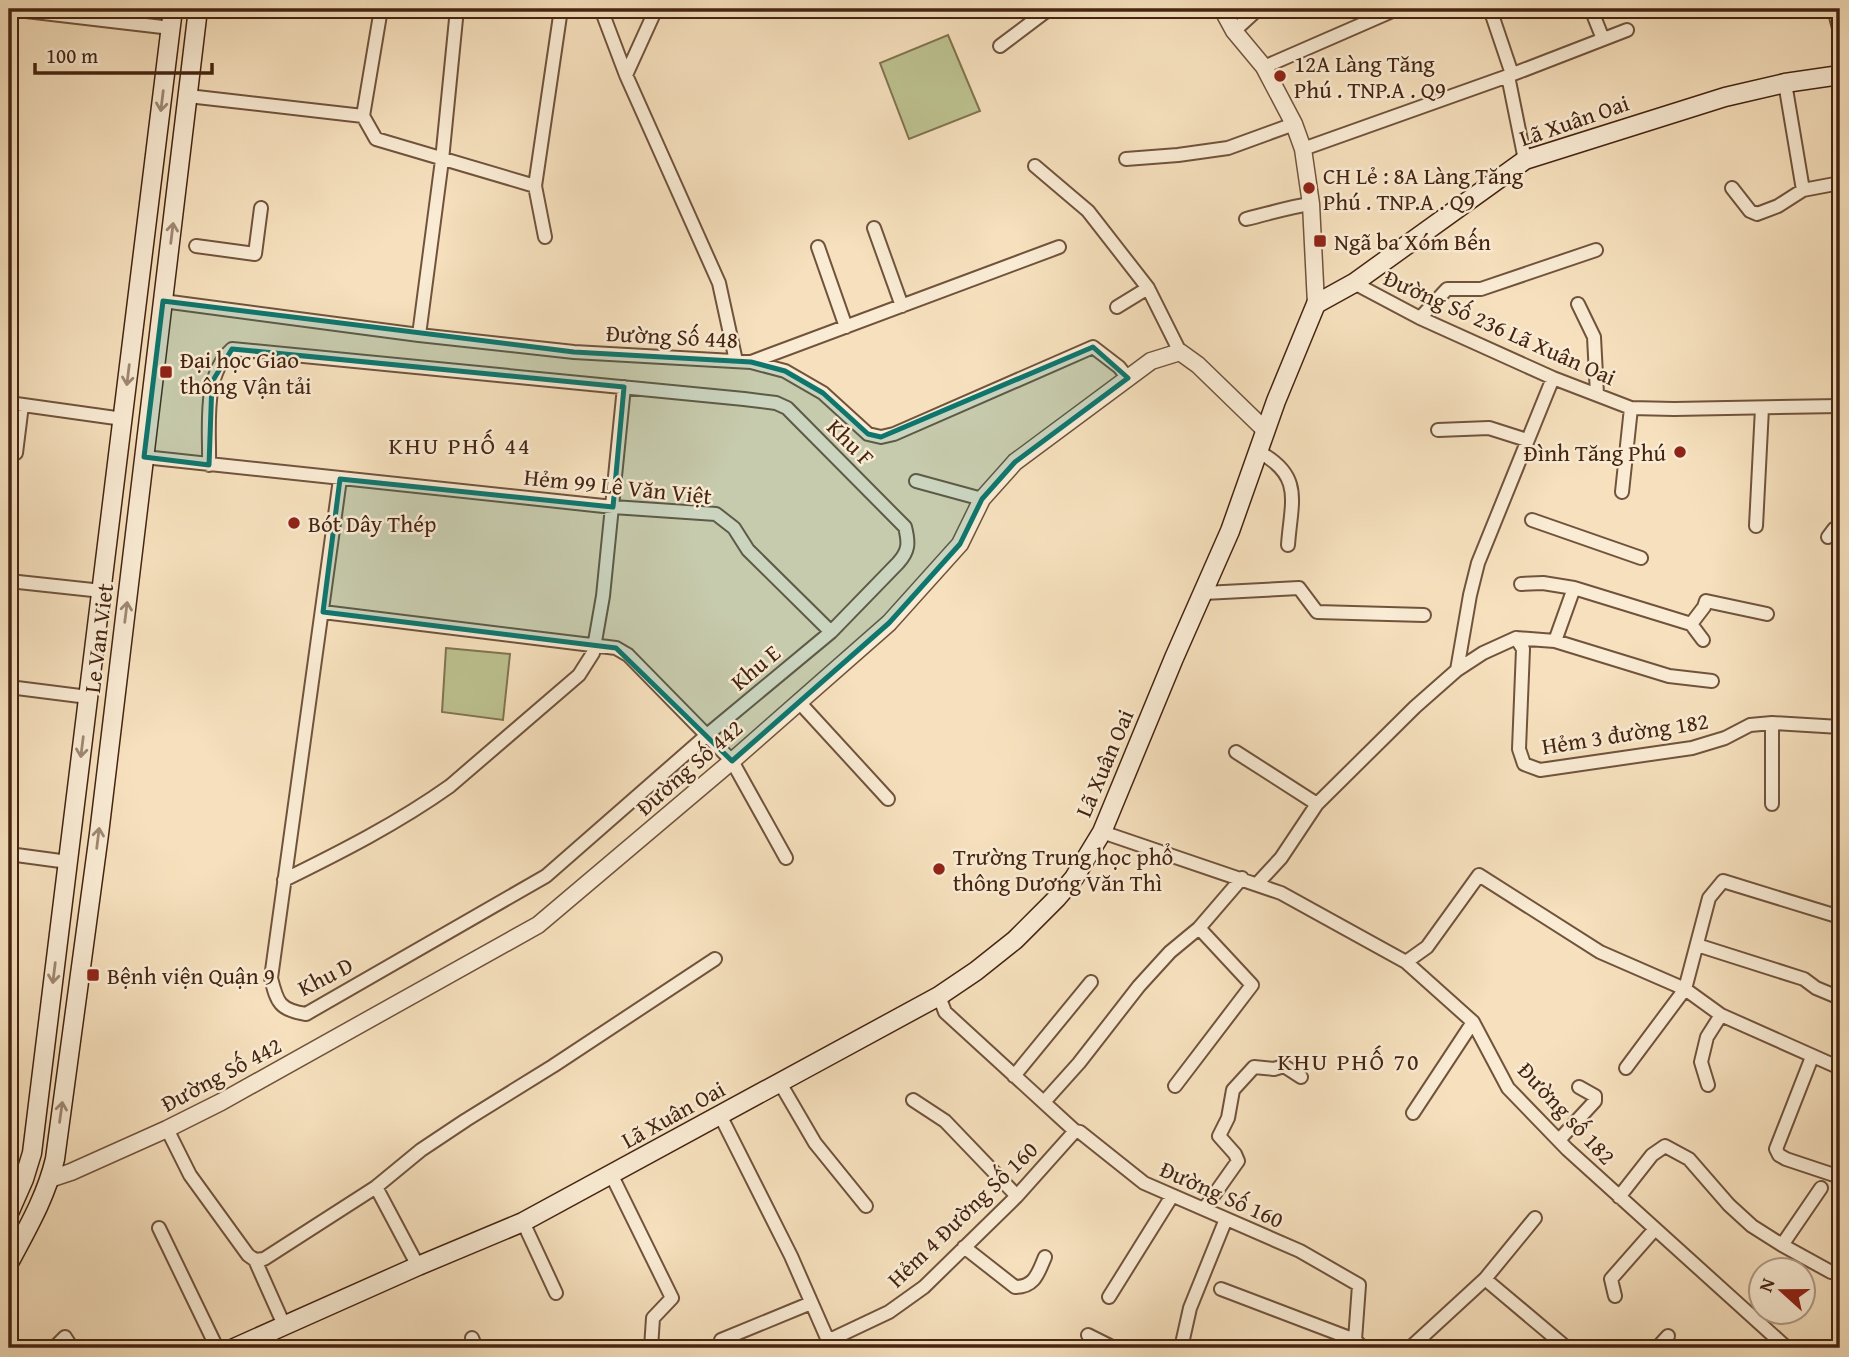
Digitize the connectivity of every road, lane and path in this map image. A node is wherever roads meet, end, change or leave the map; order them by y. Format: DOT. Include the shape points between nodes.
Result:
graph roads {
  1 [pos="9,9"];
  2 [pos="173,9"];
  3 [pos="198,9"];
  4 [pos="381,9"];
  5 [pos="457,9"];
  6 [pos="561,9"];
  7 [pos="601,9"];
  8 [pos="656,9"];
  9 [pos="1049,9"];
  10 [pos="1222,9"];
  11 [pos="1258,9"];
  12 [pos="1397,9"];
  13 [pos="1490,9"];
  14 [pos="1591,9"];
  15 [pos="1834,9"];
  16 [pos="38,10"];
  17 [pos="89,13"];
  18 [pos="171,28"];
  19 [pos="1627,30"];
  20 [pos="195,31"];
  21 [pos="1234,31"];
  22 [pos="1840,32"];
  23 [pos="1603,39"];
  24 [pos="1000,46"];
  25 [pos="1264,67"];
  26 [pos="626,75"];
  27 [pos="1510,75"];
  28 [pos="1840,75"];
  29 [pos="1785,83"];
  30 [pos="188,96"];
  31 [pos="363,116"];
  32 [pos="1294,124"];
  33 [pos="1303,149"];
  34 [pos="1126,159"];
  35 [pos="442,160"];
  36 [pos="1525,160"];
  37 [pos="1035,166"];
  38 [pos="1840,183"];
  39 [pos="535,186"];
  40 [pos="1732,188"];
  41 [pos="1803,190"];
  42 [pos="1311,204"];
  43 [pos="261,208"];
  44 [pos="1246,219"];
  45 [pos="874,228"];
  46 [pos="545,236"];
  47 [pos="196,246"];
  48 [pos="818,247"];
  49 [pos="1059,247"];
  50 [pos="1596,250"];
  51 [pos="1354,283"];
  52 [pos="1148,288"];
  53 [pos="138,297"];
  54 [pos="163,301"];
  55 [pos="1316,304"];
  56 [pos="1578,304"];
  57 [pos="902,306"];
  58 [pos="1117,307"];
  59 [pos="1420,318"];
  60 [pos="846,327"];
  61 [pos="419,335"];
  62 [pos="133,337"];
  63 [pos="159,339"];
  64 [pos="1180,352"];
  65 [pos="736,361"];
  66 [pos="751,362"];
  67 [pos="1128,378"];
  68 [pos="1553,378"];
  69 [pos="624,387"];
  70 [pos="1597,394"];
  71 [pos="15,404"];
  72 [pos="1840,406"];
  73 [pos="1631,408"];
  74 [pos="1762,408"];
  75 [pos="123,419"];
  76 [pos="149,422"];
  77 [pos="1438,430"];
  78 [pos="1266,431"];
  79 [pos="1527,440"];
  80 [pos="1259,452"];
  81 [pos="16,453"];
  82 [pos="144,457"];
  83 [pos="209,465"];
  84 [pos="340,479"];
  85 [pos="916,481"];
  86 [pos="1622,492"];
  87 [pos="982,499"];
  88 [pos="613,507"];
  89 [pos="1532,520"];
  90 [pos="1756,526"];
  91 [pos="1840,528"];
  92 [pos="1828,537"];
  93 [pos="1288,545"];
  94 [pos="1641,558"];
  95 [pos="9,581"];
  96 [pos="1521,584"];
  97 [pos="1574,587"];
  98 [pos="102,591"];
  99 [pos="1204,593"];
  100 [pos="323,612"];
  101 [pos="1767,614"];
  102 [pos="1424,615"];
  103 [pos="1691,624"];
  104 [pos="831,632"];
  105 [pos="1516,638"];
  106 [pos="1555,640"];
  107 [pos="1703,640"];
  108 [pos="594,646"];
  109 [pos="1457,670"];
  110 [pos="1712,681"];
  111 [pos="9,687"];
  112 [pos="88,697"];
  113 [pos="799,702"];
  114 [pos="1772,723"];
  115 [pos="1840,727"];
  116 [pos="707,735"];
  117 [pos="1236,752"];
  118 [pos="732,761"];
  119 [pos="888,799"];
  120 [pos="1317,804"];
  121 [pos="1772,804"];
  122 [pos="1102,832"];
  123 [pos="9,854"];
  124 [pos="786,859"];
  125 [pos="68,862"];
  126 [pos="94,865"];
  127 [pos="1242,878"];
  128 [pos="284,880"];
  129 [pos="1257,884"];
  130 [pos="1840,917"];
  131 [pos="1199,928"];
  132 [pos="1697,945"];
  133 [pos="715,959"];
  134 [pos="1406,962"];
  135 [pos="1091,982"];
  136 [pos="1685,989"];
  137 [pos="939,996"];
  138 [pos="1840,998"];
  139 [pos="1721,1014"];
  140 [pos="1472,1022"];
  141 [pos="1812,1057"];
  142 [pos="1626,1068"];
  143 [pos="1840,1068"];
  144 [pos="1014,1076"];
  145 [pos="1301,1077"];
  146 [pos="780,1083"];
  147 [pos="1708,1085"];
  148 [pos="1175,1086"];
  149 [pos="1579,1087"];
  150 [pos="913,1100"];
  151 [pos="1044,1102"];
  152 [pos="1413,1113"];
  153 [pos="720,1115"];
  154 [pos="167,1129"];
  155 [pos="1075,1131"];
  156 [pos="1559,1140"];
  157 [pos="612,1176"];
  158 [pos="1840,1177"];
  159 [pos="16,1178"];
  160 [pos="50,1179"];
  161 [pos="376,1187"];
  162 [pos="1821,1188"];
  163 [pos="1017,1196"];
  164 [pos="1172,1196"];
  165 [pos="1619,1197"];
  166 [pos="866,1206"];
  167 [pos="1204,1209"];
  168 [pos="9,1213"];
  169 [pos="1226,1219"];
  170 [pos="1535,1219"];
  171 [pos="523,1222"];
  172 [pos="159,1228"];
  173 [pos="1655,1229"];
  174 [pos="1782,1245"];
  175 [pos="964,1247"];
  176 [pos="1045,1256"];
  177 [pos="255,1260"];
  178 [pos="9,1263"];
  179 [pos="418,1266"];
  180 [pos="1840,1273"];
  181 [pos="1485,1279"];
  182 [pos="1221,1289"];
  183 [pos="556,1293"];
  184 [pos="1615,1296"];
  185 [pos="1109,1297"];
  186 [pos="811,1303"];
  187 [pos="284,1325"];
  188 [pos="1088,1335"];
  189 [pos="1668,1336"];
  190 [pos="721,1340"];
  191 [pos="1359,1344"];
  192 [pos="54,1348"];
  193 [pos="72,1348"];
  194 [pos="217,1348"];
  195 [pos="233,1348"];
  196 [pos="651,1348"];
  197 [pos="1114,1348"];
  198 [pos="1181,1348"];
  199 [pos="1410,1348"];
  200 [pos="1567,1348"];
  201 [pos="1657,1348"];
  202 [pos="1787,1348"];
  1 -- 16 [label="street"];
  2 -- 18 [label="main road, Le Van Viet"];
  3 -- 20 [label="main road, Le Van Viet"];
  4 -- 31 [label="street"];
  5 -- 35 [label="street"];
  6 -- 39 [label="street"];
  7 -- 26 [label="street"];
  8 -- 26 [label="street"];
  9 -- 24 [label="street"];
  10 -- 21 [label="street"];
  11 -- 21 [label="street"];
  12 -- 25 [label="street"];
  13 -- 27 [label="street"];
  14 -- 23 [label="street"];
  15 -- 22 [label="street"];
  16 -- 17 [label="street"];
  17 -- 18 [label="street"];
  18 -- 20 [label="main road"];
  18 -- 53 [label="main road, Le Van Viet, one-way"];
  19 -- 23 [label="street"];
  20 -- 30 [label="main road, Le Van Viet"];
  21 -- 25 [label="street"];
  23 -- 27 [label="street"];
  25 -- 32 [label="street"];
  26 -- 65 [label="street" via="719,284"];
  27 -- 33 [label="street"];
  27 -- 36 [label="street"];
  28 -- 29 [label="main road, Lã Xuân Oai"];
  29 -- 36 [label="main road, Lã Xuân Oai" via="1725,97"];
  29 -- 41 [label="street"];
  30 -- 31 [label="street"];
  54 -- 30 [label="main road, Le Van Viet, one-way"];
  31 -- 35 [label="street" via="376,139"];
  32 -- 33 [label="street"];
  32 -- 34 [label="street" via="1228,148"];
  33 -- 42 [label="street"];
  35 -- 39 [label="street"];
  35 -- 61 [label="street"];
  36 -- 51 [label="main road, Lã Xuân Oai"];
  37 -- 52 [label="street" via="1088,211"];
  38 -- 41 [label="street"];
  39 -- 46 [label="street"];
  40 -- 41 [label="street" via="1757,214"];
  42 -- 44 [label="street"];
  42 -- 55 [label="street"];
  43 -- 47 [label="street" via="255,260"];
  45 -- 57 [label="street"];
  48 -- 60 [label="street"];
  49 -- 57 [label="street"];
  50 -- 59 [label="street" via="1480,289 1447,289"];
  51 -- 55 [label="main road, Lã Xuân Oai"];
  51 -- 59 [label="street, Đường Số 236 Lã Xuân Oai"];
  52 -- 58 [label="street"];
  52 -- 64 [label="street"];
  53 -- 54 [label="main road"];
  53 -- 62 [label="main road, Le Van Viet"];
  54 -- 61 [label="street, Đường Số 448"];
  54 -- 63 [label="main road, Le Van Viet"];
  55 -- 78 [label="main road, Lã Xuân Oai"];
  56 -- 70 [label="street" via="1594,337"];
  57 -- 60 [label="street"];
  59 -- 68 [label="street, Đường Số 236 Lã Xuân Oai"];
  60 -- 66 [label="street"];
  61 -- 65 [label="street, Đường Số 448" via="574,352"];
  62 -- 63 [label="main road"];
  62 -- 75 [label="main road, Le Van Viet, one-way"];
  63 -- 76 [label="main road, Le Van Viet"];
  64 -- 67 [label="street, Đường Số 442" via="1151,361"];
  64 -- 78 [label="street"];
  65 -- 66 [label="street, Đường Số 448"];
  66 -- 67 [label="street, Đường Số 448" via="785,370 823,393 867,434 881,437 1093,347"];
  67 -- 87 [label="street, Đường Số 442" via="1015,462"];
  68 -- 70 [label="street, Đường Số 236 Lã Xuân Oai"];
  68 -- 79 [label="street"];
  69 -- 83 [label="street, Khu F" via="232,349 221,359 212,382"];
  69 -- 88 [label="street"];
  69 -- 104 [label="street, Khu F" via="776,403 787,408 905,527 905,555"];
  70 -- 73 [label="street, Đường Số 236 Lã Xuân Oai"];
  71 -- 75 [label="street"];
  71 -- 81 [label="street"];
  72 -- 74 [label="street, Đường Số 236 Lã Xuân Oai"];
  73 -- 74 [label="street, Đường Số 236 Lã Xuân Oai"];
  73 -- 86 [label="street"];
  74 -- 90 [label="street"];
  75 -- 76 [label="main road"];
  75 -- 98 [label="main road, Le Van Viet"];
  76 -- 82 [label="main road, Le Van Viet"];
  77 -- 79 [label="street" via="1489,428"];
  78 -- 80 [label="main road, Lã Xuân Oai"];
  79 -- 109 [label="street" via="1478,564"];
  80 -- 93 [label="street" via="1286,471 1292,486"];
  80 -- 99 [label="main road, Lã Xuân Oai"];
  82 -- 83 [label="street, Hẻm 99 Lê Văn Việt"];
  126 -- 82 [label="main road, Le Van Viet, one-way"];
  83 -- 84 [label="street, Hẻm 99 Lê Văn Việt"];
  84 -- 88 [label="street, Hẻm 99 Lê Văn Việt"];
  84 -- 100 [label="street"];
  85 -- 87 [label="street"];
  87 -- 113 [label="street, Đường Số 442" via="960,544 888,623"];
  88 -- 104 [label="street, Hẻm 99 Lê Văn Việt" via="716,514"];
  88 -- 108 [label="street"];
  89 -- 94 [label="street"];
  91 -- 92 [label="street"];
  95 -- 98 [label="street"];
  96 -- 97 [label="street"];
  97 -- 103 [label="street"];
  97 -- 106 [label="street"];
  98 -- 112 [label="main road, Le Van Viet"];
  99 -- 102 [label="street" via="1299,588 1317,612"];
  99 -- 122 [label="main road, Lã Xuân Oai"];
  100 -- 108 [label="street"];
  100 -- 128 [label="street"];
  101 -- 103 [label="street" via="1706,601"];
  103 -- 107 [label="street"];
  104 -- 116 [label="street, Khu E"];
  105 -- 106 [label="street"];
  105 -- 109 [label="street"];
  105 -- 114 [label="street, Hẻm 3 đường 182" via="1523,649 1519,749 1524,764 1540,770 1692,748 1750,725"];
  106 -- 110 [label="street" via="1668,676"];
  108 -- 116 [label="street" via="616,648 628,655"];
  108 -- 128 [label="street" via="579,675 450,786 345,850"];
  109 -- 120 [label="street"];
  111 -- 112 [label="street"];
  112 -- 125 [label="main road, Le Van Viet, one-way"];
  113 -- 118 [label="street, Đường Số 442"];
  113 -- 119 [label="street"];
  114 -- 115 [label="street, Hẻm 3 đường 182"];
  114 -- 121 [label="street"];
  116 -- 118 [label="street"];
  116 -- 128 [label="street, Khu D" via="546,876 306,1014 286,1010 271,978"];
  117 -- 120 [label="street"];
  118 -- 124 [label="street"];
  118 -- 154 [label="street, Đường Số 442" via="538,925"];
  120 -- 129 [label="street"];
  122 -- 127 [label="street"];
  122 -- 137 [label="main road, Lã Xuân Oai" via="1057,898 1015,940"];
  123 -- 125 [label="street"];
  125 -- 126 [label="main road"];
  125 -- 159 [label="main road, Le Van Viet, one-way" via="32,1153"];
  160 -- 126 [label="main road, Le Van Viet, one-way"];
  127 -- 129 [label="street, Đường số 182"];
  127 -- 131 [label="street"];
  129 -- 134 [label="street, Đường số 182"];
  130 -- 132 [label="street" via="1723,881 1709,898"];
  131 -- 148 [label="street" via="1252,985"];
  131 -- 151 [label="street" via="1139,986"];
  132 -- 136 [label="street"];
  132 -- 138 [label="street" via="1804,979"];
  133 -- 161 [label="street" via="421,1150"];
  134 -- 136 [label="street" via="1427,947 1479,875 1600,953"];
  134 -- 140 [label="street, Đường số 182"];
  135 -- 144 [label="street"];
  136 -- 139 [label="street"];
  136 -- 142 [label="street"];
  137 -- 144 [label="street, Đường Số 160" via="945,1012"];
  137 -- 146 [label="main road, Lã Xuân Oai"];
  139 -- 141 [label="street"];
  139 -- 147 [label="street" via="1707,1037 1701,1062"];
  140 -- 152 [label="street"];
  140 -- 156 [label="street, Đường số 182" via="1508,1088"];
  141 -- 143 [label="street"];
  141 -- 158 [label="street" via="1776,1149 1786,1159"];
  144 -- 151 [label="street, Đường Số 160"];
  145 -- 167 [label="street" via="1284,1066 1254,1067 1233,1090 1219,1136 1238,1161"];
  146 -- 153 [label="main road, Lã Xuân Oai"];
  146 -- 166 [label="street" via="815,1143"];
  149 -- 156 [label="street" via="1595,1096 1595,1101"];
  150 -- 163 [label="street" via="945,1121"];
  151 -- 155 [label="street, Đường Số 160"];
  153 -- 157 [label="main road, Lã Xuân Oai"];
  153 -- 186 [label="street"];
  154 -- 160 [label="street, Đường Số 442"];
  154 -- 177 [label="street" via="190,1175"];
  155 -- 163 [label="street, Hẻm 4 Đường Số 160"];
  155 -- 164 [label="street, Đường Số 160" via="1144,1183"];
  156 -- 165 [label="street, Đường số 182"];
  157 -- 171 [label="main road, Lã Xuân Oai"];
  157 -- 196 [label="street" via="672,1298 653,1318"];
  159 -- 160 [label="main road"];
  159 -- 168 [label="main road, Le Van Viet"];
  160 -- 178 [label="main road, Le Van Viet"];
  161 -- 177 [label="street" via="264,1259"];
  161 -- 179 [label="street"];
  162 -- 174 [label="street"];
  163 -- 175 [label="street, Hẻm 4 Đường Số 160"];
  164 -- 167 [label="street, Đường Số 160"];
  164 -- 185 [label="street"];
  165 -- 173 [label="street, Đường số 182"];
  165 -- 174 [label="street" via="1652,1155 1665,1146 1689,1159 1729,1205"];
  167 -- 169 [label="street, Đường Số 160"];
  169 -- 191 [label="street, Đường Số 160" via="1300,1251 1359,1284"];
  169 -- 198 [label="street" via="1189,1308"];
  170 -- 181 [label="street"];
  171 -- 179 [label="main road, Lã Xuân Oai"];
  171 -- 183 [label="street"];
  172 -- 194 [label="street"];
  173 -- 184 [label="street" via="1611,1279"];
  173 -- 202 [label="street, Đường số 182"];
  174 -- 180 [label="street"];
  175 -- 176 [label="street" via="1015,1287 1034,1282"];
  175 -- 186 [label="street, Hẻm 4 Đường Số 160" via="924,1287 889,1312 834,1338 827,1338"];
  177 -- 187 [label="street"];
  179 -- 187 [label="main road, Lã Xuân Oai"];
  181 -- 199 [label="street"];
  181 -- 200 [label="street"];
  182 -- 191 [label="street"];
  186 -- 190 [label="street"];
  187 -- 195 [label="main road, Lã Xuân Oai"];
  188 -- 197 [label="street"];
  189 -- 201 [label="street"];
  192 -- 193 [label="street" via="65,1337"];
}
